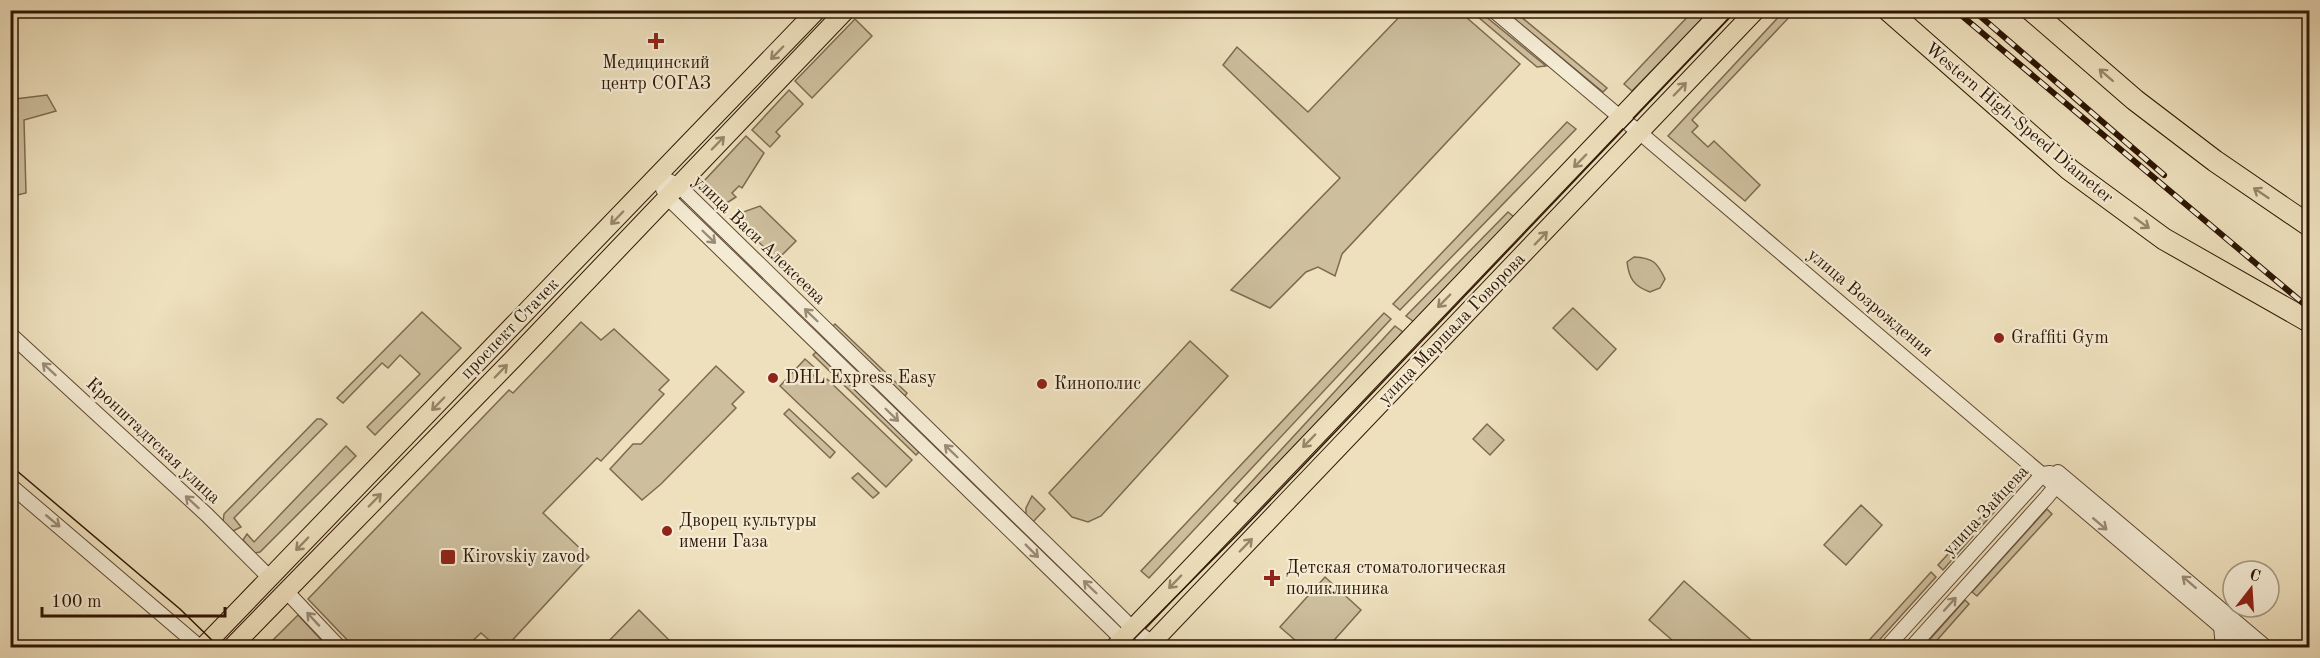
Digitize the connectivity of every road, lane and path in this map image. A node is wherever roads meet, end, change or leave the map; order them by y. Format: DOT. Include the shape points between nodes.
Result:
graph roads {
  1 [pos="817,10"];
  2 [pos="846,10"];
  3 [pos="1492,10"];
  4 [pos="1722,10"];
  5 [pos="1756,10"];
  6 [pos="1888,10"];
  7 [pos="2031,10"];
  8 [pos="1621,118"];
  9 [pos="1640,132"];
  10 [pos="657,176"];
  11 [pos="672,191"];
  12 [pos="2310,226"];
  13 [pos="2310,322"];
  14 [pos="10,334"];
  15 [pos="2058,472"];
  16 [pos="2043,474"];
  17 [pos="10,485"];
  18 [pos="2056,486"];
  19 [pos="269,577"];
  20 [pos="286,591"];
  21 [pos="2227,623"];
  22 [pos="1124,641"];
  23 [pos="2239,644"];
  24 [pos="1153,646"];
  25 [pos="201,648"];
  26 [pos="231,648"];
  27 [pos="340,648"];
  28 [pos="1886,648"];
  29 [pos="1911,648"];
  30 [pos="2223,648"];
  31 [pos="2267,648"];
  1 -- 10 [label="main road, проспект Стачек, one-way"];
  11 -- 2 [label="main road, проспект Стачек, one-way"];
  3 -- 8 [label="street, улица Возрождения"];
  4 -- 8 [label="main road, улица Маршала Говорова"];
  9 -- 5 [label="main road, улица Маршала Говорова, one-way"];
  6 -- 13 [label="highway, Western High-Speed Diameter, one-way" via="2070,170 2164,239"];
  12 -- 7 [label="highway, one-way" via="2135,100"];
  8 -- 9 [label="street, улица Возрождения"];
  8 -- 22 [label="main road, улица Маршала Говорова, one-way"];
  9 -- 16 [label="street, улица Возрождения"];
  24 -- 9 [label="main road, улица Маршала Говорова, one-way"];
  10 -- 11 [label="street, улица Васи Алексеева"];
  10 -- 19 [label="main road, проспект Стачек, one-way"];
  20 -- 11 [label="main road, проспект Стачек, one-way"];
  11 -- 22 [label="street, улица Васи Алексеева"];
  19 -- 14 [label="street, Кронштадтская улица, one-way"];
  15 -- 16 [label="street, улица Зайцева"];
  15 -- 18 [label="street, улица Зайцева"];
  21 -- 15 [label="street, улица Возрождения, one-way"];
  16 -- 18 [label="street, улица Возрождения"];
  16 -- 28 [label="street, улица Зайцева"];
  17 -- 25 [label="street, one-way"];
  18 -- 21 [label="street, улица Возрождения, one-way"];
  29 -- 18 [label="street, улица Зайцева, one-way"];
  19 -- 25 [label="main road, проспект Стачек"];
  20 -- 26 [label="main road, проспект Стачек"];
  27 -- 20 [label="street, one-way"];
  21 -- 23 [label="street"];
  21 -- 30 [label="street"];
  21 -- 31 [label="street, улица Возрождения"];
  22 -- 24 [label="street, улица Васи Алексеева"];
}
